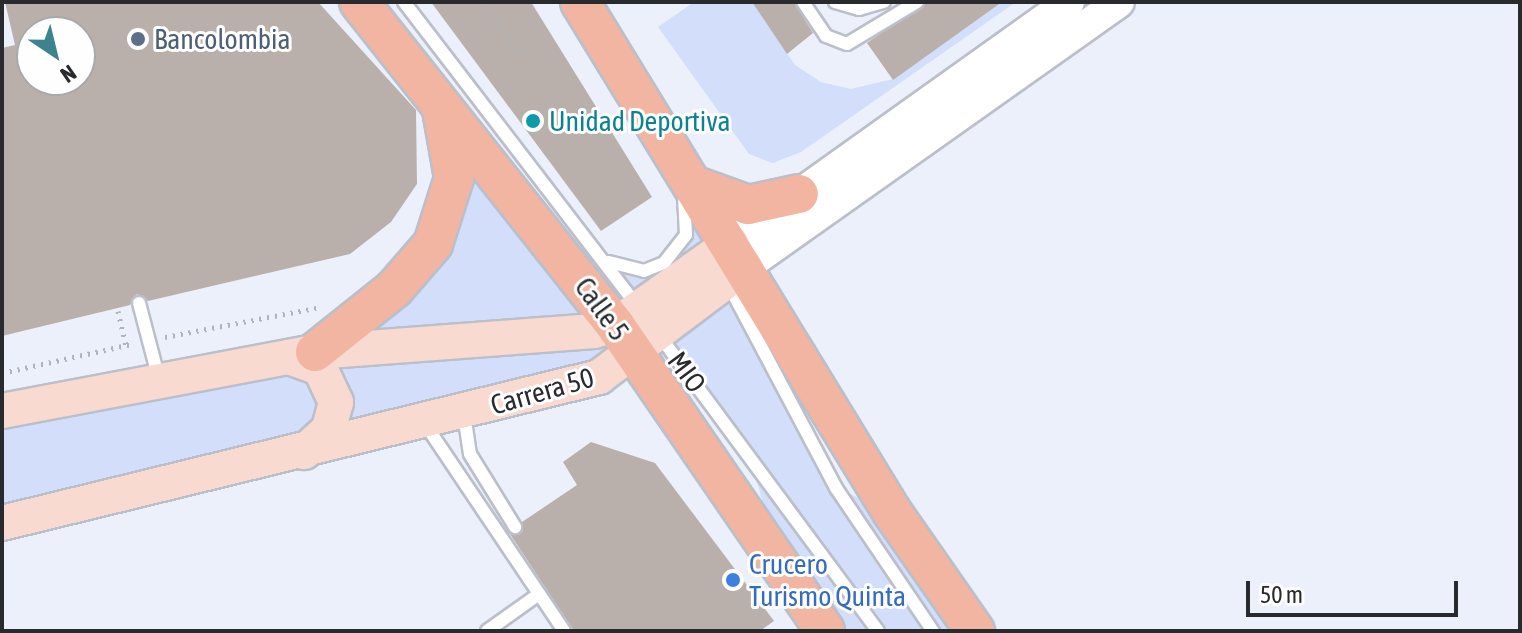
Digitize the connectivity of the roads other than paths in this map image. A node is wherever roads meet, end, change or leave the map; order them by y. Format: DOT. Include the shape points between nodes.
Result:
graph roads {
  1 [pos="359,2"];
  2 [pos="404,2"];
  3 [pos="580,2"];
  4 [pos="803,2"];
  5 [pos="835,2"];
  6 [pos="884,2"];
  7 [pos="917,2"];
  8 [pos="1069,2"];
  9 [pos="1119,2"];
  10 [pos="590,51"];
  11 [pos="424,76"];
  12 [pos="691,193"];
  13 [pos="799,194"];
  14 [pos="603,258"];
  15 [pos="729,262"];
  16 [pos="139,303"];
  17 [pos="637,331"];
  18 [pos="302,355"];
  19 [pos="159,382"];
  20 [pos="2,411"];
  21 [pos="464,414"];
  22 [pos="424,423"];
  23 [pos="304,452"];
  24 [pos="2,523"];
  25 [pos="515,527"];
  26 [pos="539,594"];
  27 [pos="487,631"];
  28 [pos="564,631"];
  29 [pos="825,631"];
  30 [pos="878,631"];
  31 [pos="933,631"];
  32 [pos="975,631"];
  1 -- 11 [label="main road, Calle 5"];
  2 -- 14 [label="lane, MIO"];
  3 -- 12 [label="main road"];
  4 -- 7 [label="lane" via="826,36 847,44"];
  5 -- 6 [label="lane" via="859,9"];
  8 -- 13 [label="street, Carrera 50"];
  9 -- 15 [label="street, Carrera 50"];
  10 -- 12 [label="lane"];
  11 -- 17 [label="main road, Calle 5"];
  11 -- 18 [label="main road" via="454,153 446,218 408,275"];
  12 -- 13 [label="main road" via="748,205"];
  12 -- 14 [label="lane" via="686,235 664,263 632,270"];
  12 -- 15 [label="main road"];
  13 -- 15 [label="street, Carrera 50"];
  14 -- 17 [label="lane, MIO"];
  15 -- 17 [label="main road, Carrera 50"];
  15 -- 31 [label="lane" via="836,488"];
  15 -- 32 [label="main road"];
  16 -- 19 [label="lane"];
  17 -- 18 [label="main road, Carrera 50"];
  17 -- 21 [label="main road, Carrera 50" via="599,377"];
  17 -- 29 [label="main road, Calle 5"];
  17 -- 30 [label="lane, MIO"];
  18 -- 19 [label="main road, Carrera 50"];
  18 -- 23 [label="main road" via="320,368 336,402 329,429"];
  19 -- 20 [label="main road, Carrera 50"];
  21 -- 22 [label="main road, Carrera 50"];
  21 -- 25 [label="lane" via="470,454"];
  22 -- 23 [label="main road, Carrera 50"];
  22 -- 26 [label="lane"];
  23 -- 24 [label="main road, Carrera 50"];
  26 -- 27 [label="lane"];
  26 -- 28 [label="lane"];
}
